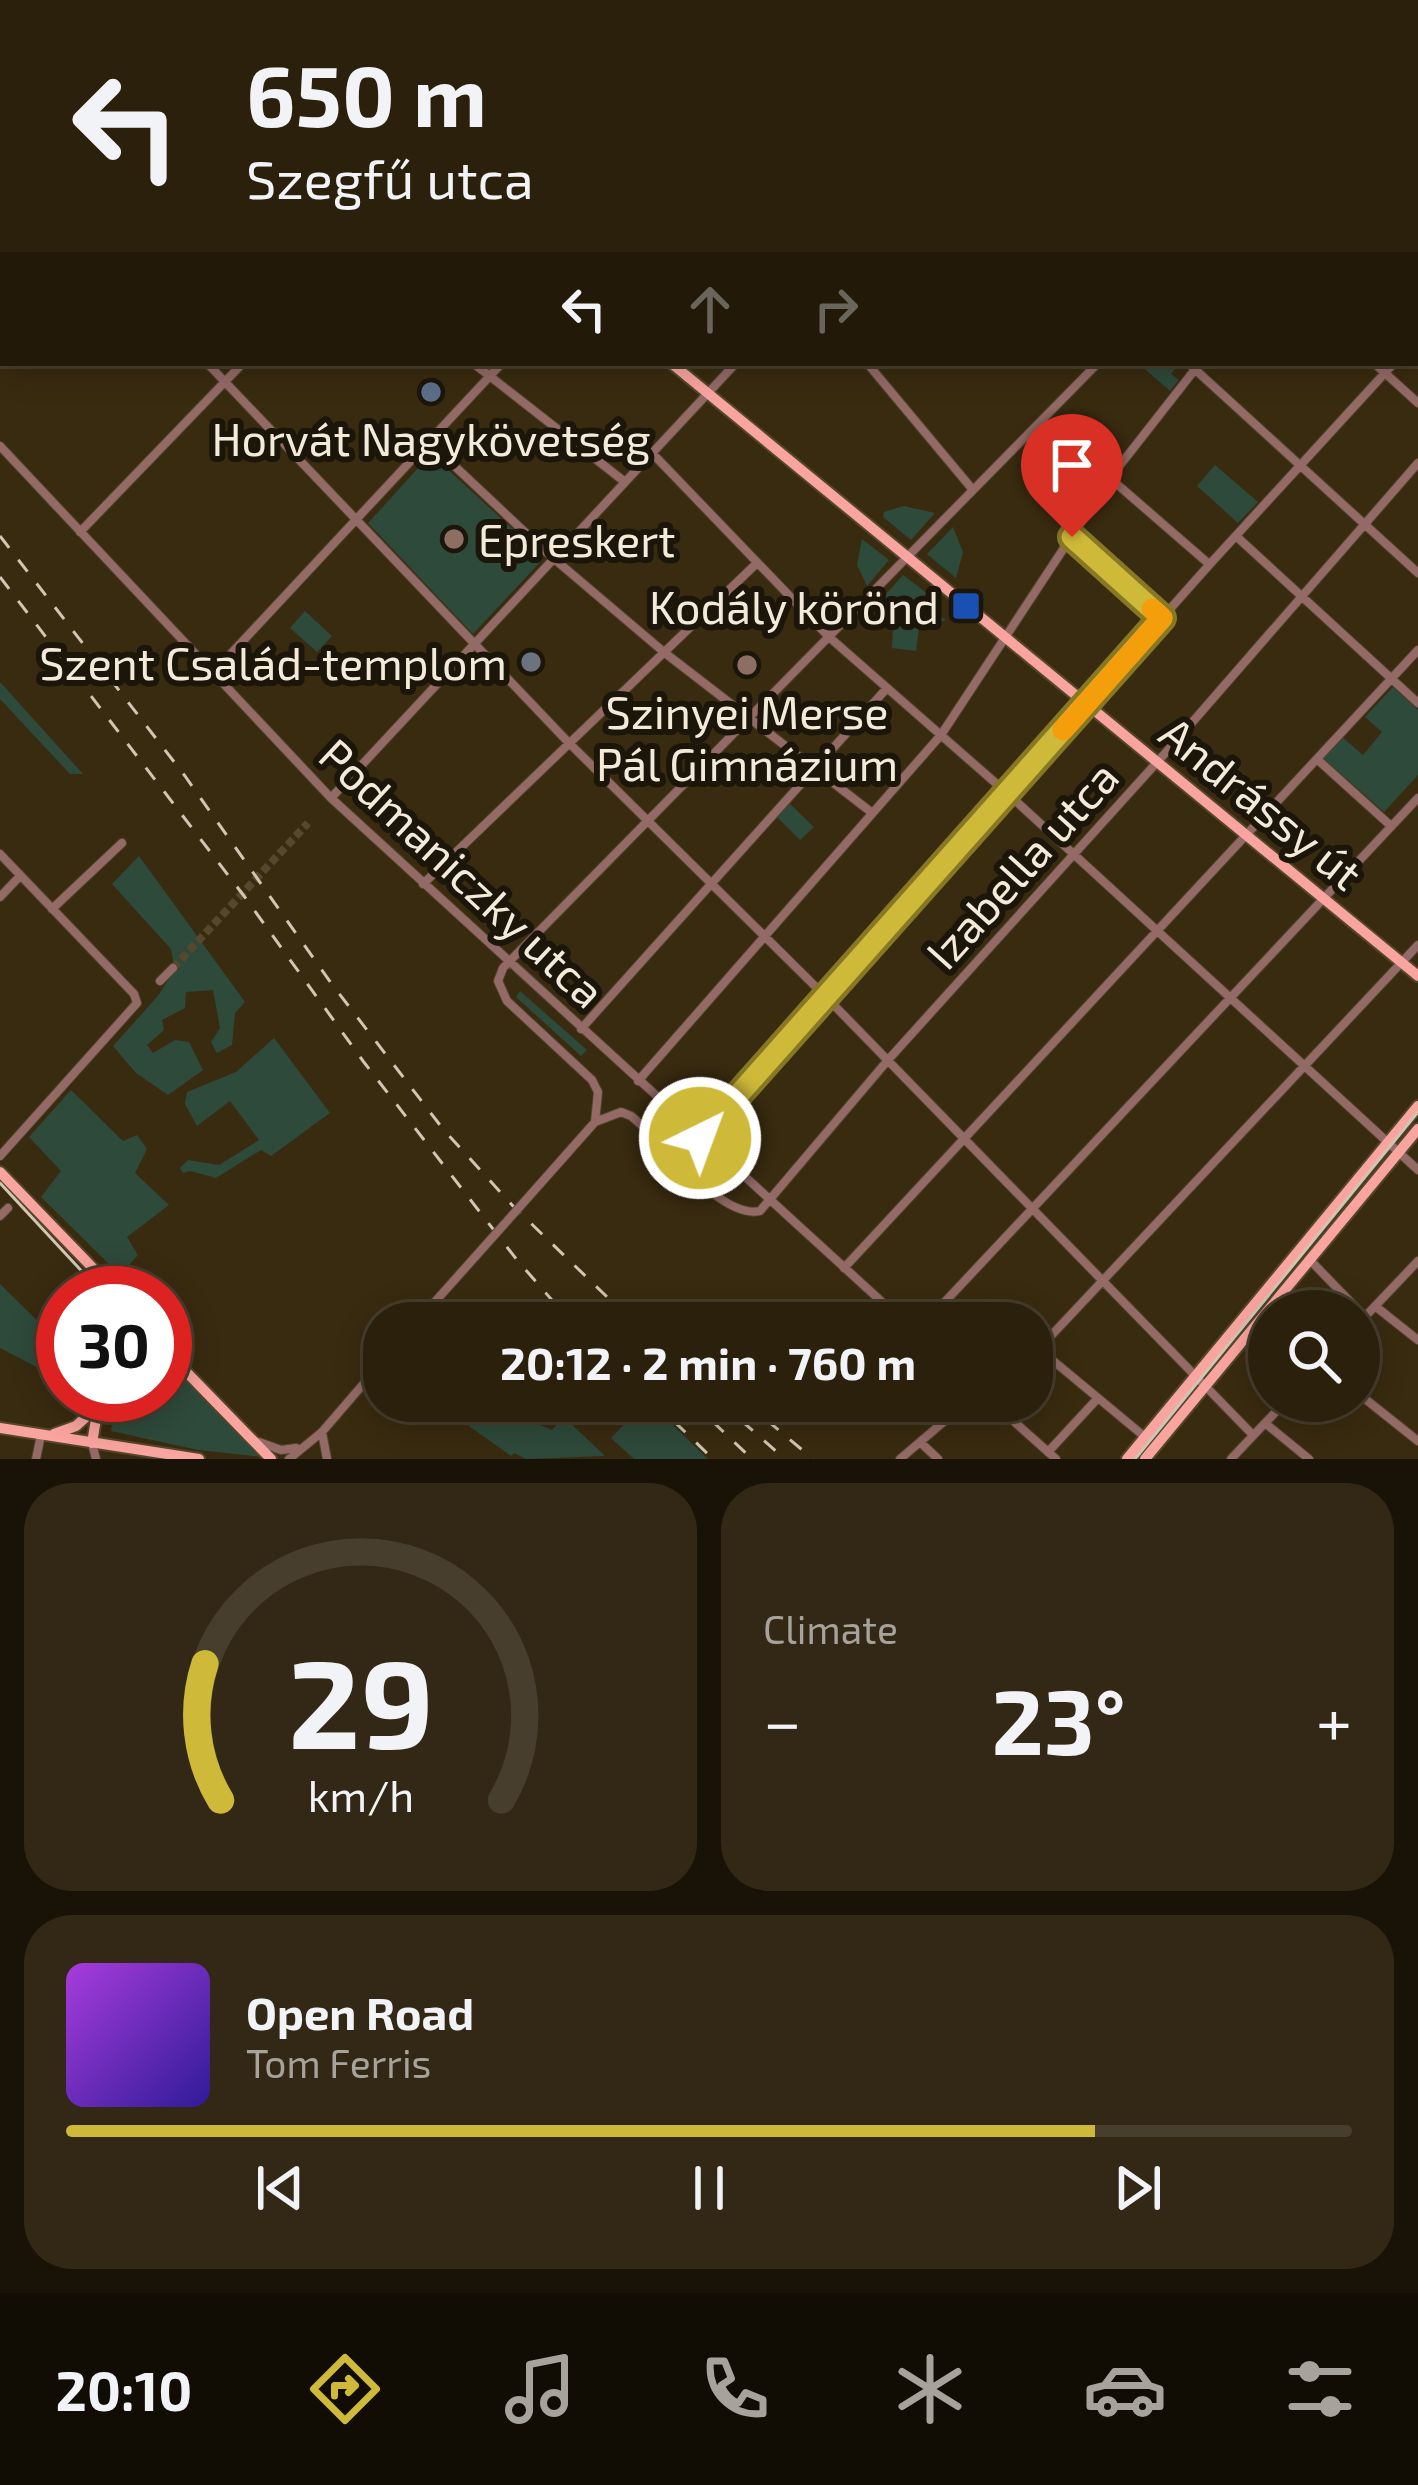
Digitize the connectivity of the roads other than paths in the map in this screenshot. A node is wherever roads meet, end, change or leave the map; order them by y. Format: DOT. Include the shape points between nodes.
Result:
graph roads {
  1 [pos="210,366"];
  2 [pos="240,366"];
  3 [pos="476,366"];
  4 [pos="499,366"];
  5 [pos="675,366"];
  6 [pos="733,366"];
  7 [pos="870,366"];
  8 [pos="1095,366"];
  9 [pos="1193,366"];
  10 [pos="1195,366"];
  11 [pos="1378,366"];
  12 [pos="1391,366"];
  13 [pos="1385,372"];
  14 [pos="489,377"];
  15 [pos="224,382"];
  16 [pos="708,393"];
  17 [pos="1418,403"];
  18 [pos="1042,420"];
  19 [pos="429,442"];
  20 [pos="0,446"];
  21 [pos="652,453"];
  22 [pos="1418,463"];
  23 [pos="1301,466"];
  24 [pos="1110,478"];
  25 [pos="625,482"];
  26 [pos="973,490"];
  27 [pos="357,522"];
  28 [pos="1364,523"];
  29 [pos="80,532"];
  30 [pos="1236,536"];
  31 [pos="1072,537"];
  32 [pos="908,557"];
  33 [pos="555,559"];
  34 [pos="757,563"];
  35 [pos="1210,564"];
  36 [pos="1418,573"];
  37 [pos="1301,596"];
  38 [pos="1162,618"];
  39 [pos="830,637"];
  40 [pos="1005,638"];
  41 [pos="474,646"];
  42 [pos="1418,650"];
  43 [pos="665,653"];
  44 [pos="213,673"];
  45 [pos="1391,679"];
  46 [pos="886,688"];
  47 [pos="1085,704"];
  48 [pos="1418,704"];
  49 [pos="751,717"];
  50 [pos="941,735"];
  51 [pos="568,742"];
  52 [pos="1318,760"];
  53 [pos="1157,762"];
  54 [pos="816,770"];
  55 [pos="1007,793"];
  56 [pos="331,798"];
  57 [pos="1418,798"];
  58 [pos="871,812"];
  59 [pos="649,823"];
  60 [pos="1391,826"];
  61 [pos="1248,836"];
  62 [pos="122,843"];
  63 [pos="0,854"];
  64 [pos="1075,855"];
  65 [pos="20,876"];
  66 [pos="423,884"];
  67 [pos="709,884"];
  68 [pos="0,897"];
  69 [pos="1324,898"];
  70 [pos="52,909"];
  71 [pos="1159,932"];
  72 [pos="764,935"];
  73 [pos="1418,945"];
  74 [pos="509,963"];
  75 [pos="1402,963"];
  76 [pos="173,968"];
  77 [pos="1418,976"];
  78 [pos="160,981"];
  79 [pos="826,997"];
  80 [pos="1231,999"];
  81 [pos="581,1029"];
  82 [pos="888,1060"];
  83 [pos="1306,1066"];
  84 [pos="638,1082"];
  85 [pos="1418,1106"];
  86 [pos="594,1123"];
  87 [pos="1418,1130"];
  88 [pos="700,1138"];
  89 [pos="966,1140"];
  90 [pos="1388,1142"];
  91 [pos="1399,1152"];
  92 [pos="0,1156"];
  93 [pos="1418,1170"];
  94 [pos="0,1172"];
  95 [pos="0,1185"];
  96 [pos="19,1193"];
  97 [pos="770,1202"];
  98 [pos="8,1208"];
  99 [pos="1032,1208"];
  100 [pos="0,1216"];
  101 [pos="1309,1258"];
  102 [pos="1418,1262"];
  103 [pos="90,1266"];
  104 [pos="844,1268"];
  105 [pos="1100,1280"];
  106 [pos="1286,1290"];
  107 [pos="1336,1290"];
  108 [pos="1380,1301"];
  109 [pos="435,1302"];
  110 [pos="881,1302"];
  111 [pos="945,1302"];
  112 [pos="1380,1310"];
  113 [pos="1053,1333"];
  114 [pos="1248,1339"];
  115 [pos="1418,1340"];
  116 [pos="1053,1366"];
  117 [pos="1194,1377"];
  118 [pos="192,1378"];
  119 [pos="363,1384"];
  120 [pos="1205,1388"];
  121 [pos="1098,1398"];
  122 [pos="1380,1411"];
  123 [pos="80,1422"];
  124 [pos="95,1422"];
  125 [pos="943,1422"];
  126 [pos="1014,1422"];
  127 [pos="1265,1423"];
  128 [pos="0,1428"];
  129 [pos="322,1432"];
  130 [pos="45,1435"];
  131 [pos="1253,1436"];
  132 [pos="1145,1437"];
  133 [pos="252,1439"];
  134 [pos="1418,1441"];
  135 [pos="920,1442"];
  136 [pos="92,1443"];
  137 [pos="303,1447"];
  138 [pos="907,1456"];
  139 [pos="1052,1456"];
  140 [pos="36,1459"];
  141 [pos="96,1459"];
  142 [pos="199,1459"];
  143 [pos="271,1459"];
  144 [pos="289,1459"];
  145 [pos="327,1459"];
  146 [pos="938,1459"];
  147 [pos="1127,1459"];
  148 [pos="1145,1459"];
  149 [pos="1231,1459"];
  150 [pos="1309,1459"];
  1 -- 15 [label="street"];
  2 -- 15 [label="street"];
  3 -- 14 [label="street"];
  4 -- 14 [label="street"];
  5 -- 16 [label="main road, Andrássy út"];
  6 -- 16 [label="street"];
  7 -- 26 [label="street"];
  8 -- 18 [label="street"];
  9 -- 24 [label="street"];
  10 -- 23 [label="street"];
  11 -- 13 [label="street"];
  12 -- 13 [label="street"];
  13 -- 17 [label="street"];
  13 -- 23 [label="street"];
  14 -- 19 [label="street"];
  14 -- 25 [label="street"];
  15 -- 27 [label="street"];
  15 -- 29 [label="street"];
  16 -- 21 [label="street"];
  16 -- 32 [label="main road, Andrássy út"];
  18 -- 24 [label="street"];
  18 -- 26 [label="street"];
  19 -- 27 [label="street"];
  19 -- 33 [label="street"];
  20 -- 29 [label="street, Podmaniczky utca"];
  21 -- 25 [label="street"];
  21 -- 34 [label="street"];
  22 -- 28 [label="street, Izabella utca"];
  23 -- 28 [label="street"];
  23 -- 30 [label="street"];
  24 -- 31 [label="street"];
  24 -- 35 [label="street"];
  25 -- 33 [label="street"];
  26 -- 32 [label="street"];
  27 -- 41 [label="street"];
  27 -- 44 [label="street"];
  28 -- 36 [label="street"];
  28 -- 37 [label="street, Izabella utca"];
  29 -- 44 [label="street, Podmaniczky utca"];
  30 -- 35 [label="street"];
  30 -- 37 [label="street"];
  31 -- 38 [label="street"];
  31 -- 40 [label="street"];
  32 -- 39 [label="street"];
  32 -- 40 [label="main road, Andrássy út"];
  33 -- 41 [label="street"];
  33 -- 43 [label="street"];
  34 -- 39 [label="street"];
  34 -- 43 [label="street"];
  35 -- 38 [label="street"];
  37 -- 45 [label="street"];
  37 -- 53 [label="street, Izabella utca"];
  38 -- 47 [label="street"];
  39 -- 46 [label="street"];
  39 -- 49 [label="street"];
  40 -- 47 [label="main road, Andrássy út"];
  40 -- 50 [label="street"];
  41 -- 51 [label="street"];
  41 -- 56 [label="street"];
  42 -- 45 [label="street"];
  43 -- 49 [label="street"];
  43 -- 51 [label="street"];
  44 -- 56 [label="street, Podmaniczky utca"];
  45 -- 48 [label="street"];
  45 -- 52 [label="street"];
  46 -- 50 [label="street"];
  46 -- 54 [label="street"];
  47 -- 53 [label="main road, Andrássy út"];
  47 -- 55 [label="street"];
  49 -- 54 [label="street"];
  49 -- 59 [label="street"];
  50 -- 55 [label="street"];
  50 -- 58 [label="street"];
  51 -- 59 [label="street"];
  51 -- 66 [label="street"];
  52 -- 60 [label="street"];
  52 -- 61 [label="street"];
  53 -- 61 [label="main road, Andrássy út"];
  53 -- 64 [label="street, Izabella utca"];
  54 -- 58 [label="street"];
  54 -- 67 [label="street"];
  55 -- 64 [label="street"];
  55 -- 79 [label="street"];
  56 -- 66 [label="street, Podmaniczky utca"];
  57 -- 60 [label="street"];
  58 -- 72 [label="street"];
  59 -- 67 [label="street"];
  59 -- 74 [label="street"];
  60 -- 69 [label="street"];
  61 -- 69 [label="main road, Andrássy út"];
  61 -- 71 [label="street"];
  62 -- 70 [label="street"];
  63 -- 65 [label="street"];
  64 -- 71 [label="street"];
  64 -- 82 [label="street, Izabella utca"];
  65 -- 68 [label="street"];
  65 -- 70 [label="street"];
  66 -- 74 [label="street, Podmaniczky utca"];
  67 -- 72 [label="street"];
  67 -- 81 [label="street"];
  69 -- 75 [label="main road, Andrássy út"];
  69 -- 80 [label="street"];
  70 -- 92 [label="street" via="136,1003"];
  71 -- 80 [label="street"];
  71 -- 89 [label="street"];
  72 -- 79 [label="street"];
  72 -- 84 [label="street"];
  73 -- 75 [label="street"];
  74 -- 81 [label="street, Podmaniczky utca"];
  74 -- 86 [label="street" via="500,990 592,1080 599,1099"];
  75 -- 77 [label="main road, Andrássy út"];
  75 -- 83 [label="street"];
  76 -- 78 [label="street"];
  79 -- 82 [label="street"];
  79 -- 88 [label="street"];
  80 -- 83 [label="street"];
  80 -- 99 [label="street"];
  81 -- 84 [label="street, Podmaniczky utca"];
  82 -- 89 [label="street"];
  82 -- 97 [label="street, Izabella utca"];
  83 -- 90 [label="street"];
  83 -- 105 [label="street"];
  84 -- 88 [label="street, Podmaniczky utca"];
  85 -- 90 [label="main road"];
  86 -- 97 [label="street" via="631,1116 733,1208 755,1213"];
  86 -- 109 [label="street, bridge"];
  87 -- 91 [label="main road"];
  88 -- 97 [label="street, Podmaniczky utca"];
  89 -- 99 [label="street"];
  89 -- 104 [label="street"];
  90 -- 91 [label="street"];
  90 -- 117 [label="main road"];
  91 -- 93 [label="street"];
  91 -- 101 [label="main road"];
  94 -- 96 [label="main road"];
  95 -- 96 [label="main road"];
  96 -- 103 [label="main road"];
  97 -- 104 [label="street, Podmaniczky utca"];
  98 -- 100 [label="street"];
  99 -- 105 [label="street"];
  99 -- 111 [label="street"];
  101 -- 106 [label="main road"];
  101 -- 107 [label="street"];
  102 -- 108 [label="street"];
  104 -- 110 [label="street, Podmaniczky utca"];
  105 -- 113 [label="street"];
  105 -- 117 [label="street"];
  112 -- 115 [label="street"];
  114 -- 120 [label="main road"];
  116 -- 121 [label="street"];
  117 -- 120 [label="street"];
  117 -- 132 [label="main road"];
  118 -- 133 [label="main road"];
  119 -- 129 [label="street"];
  120 -- 131 [label="street"];
  120 -- 148 [label="main road"];
  121 -- 132 [label="street"];
  121 -- 139 [label="street"];
  122 -- 134 [label="street"];
  123 -- 130 [label="main road"];
  124 -- 136 [label="main road"];
  125 -- 135 [label="street"];
  126 -- 139 [label="street"];
  127 -- 131 [label="street"];
  127 -- 150 [label="street"];
  128 -- 130 [label="main road"];
  129 -- 137 [label="street"];
  129 -- 145 [label="street"];
  130 -- 136 [label="main road"];
  130 -- 140 [label="street"];
  131 -- 149 [label="street"];
  132 -- 147 [label="main road"];
  133 -- 137 [label="street" via="281,1450"];
  133 -- 143 [label="main road"];
  135 -- 138 [label="street"];
  135 -- 146 [label="street"];
  136 -- 141 [label="street"];
  136 -- 142 [label="main road"];
  137 -- 144 [label="street"];
}
